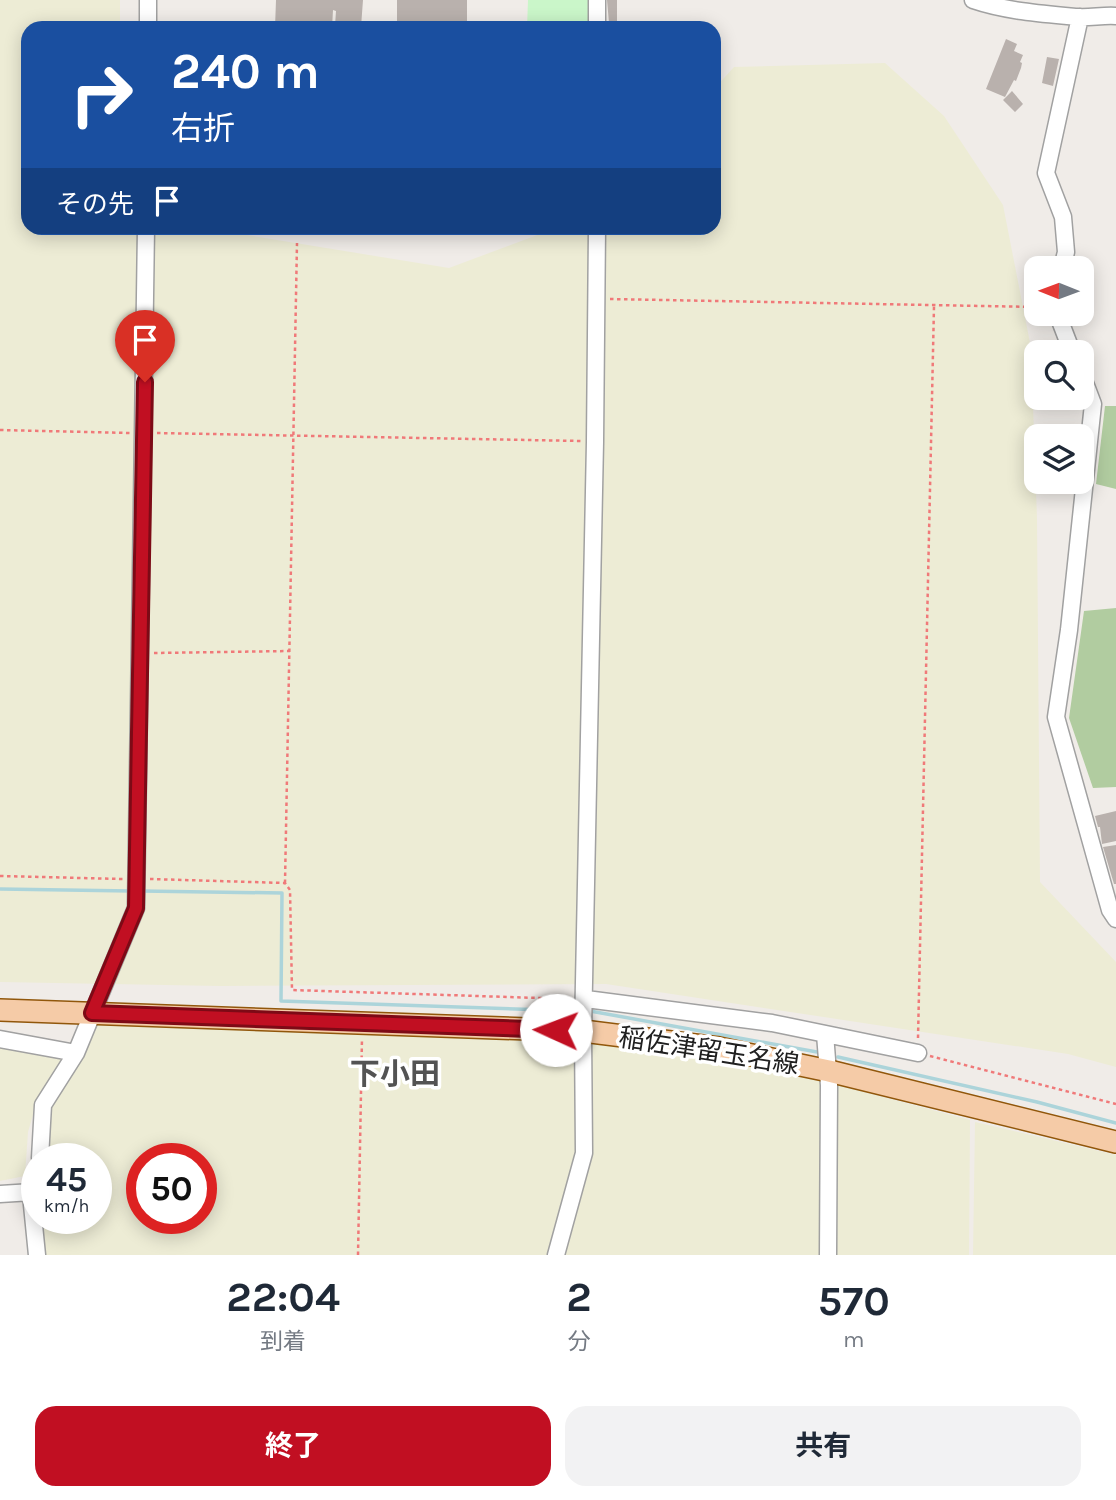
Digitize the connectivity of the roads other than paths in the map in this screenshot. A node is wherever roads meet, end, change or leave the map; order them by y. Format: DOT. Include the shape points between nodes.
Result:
graph roads {
  1 [pos="148,0"];
  2 [pos="597,0"];
  3 [pos="972,0"];
  4 [pos="1116,4"];
  5 [pos="1110,16"];
  6 [pos="1080,17"];
  7 [pos="148,21"];
  8 [pos="597,21"];
  9 [pos="146,235"];
  10 [pos="597,235"];
  11 [pos="1065,256"];
  12 [pos="1092,410"];
  13 [pos="1114,914"];
  14 [pos="586,999"];
  15 [pos="0,1010"];
  16 [pos="92,1013"];
  17 [pos="583,1029"];
  18 [pos="825,1034"];
  19 [pos="0,1039"];
  20 [pos="76,1053"];
  21 [pos="918,1053"];
  22 [pos="829,1071"];
  23 [pos="1116,1142"];
  24 [pos="41,1143"];
  25 [pos="21,1193"];
  26 [pos="0,1194"];
  27 [pos="35,1234"];
  28 [pos="37,1255"];
  29 [pos="556,1255"];
  30 [pos="828,1255"];
  1 -- 7 [label="street"];
  2 -- 8 [label="street"];
  3 -- 6 [label="street"];
  4 -- 5 [label="street"];
  5 -- 6 [label="street"];
  6 -- 11 [label="street" via="1046,173 1063,217"];
  9 -- 16 [label="street" via="136,908"];
  10 -- 14 [label="street"];
  12 -- 13 [label="street" via="1056,717"];
  14 -- 17 [label="street"];
  14 -- 18 [label="street"];
  15 -- 16 [label="main road, 稲佐津留玉名線"];
  16 -- 17 [label="main road, 稲佐津留玉名線"];
  16 -- 20 [label="street"];
  17 -- 22 [label="main road, 稲佐津留玉名線" via="719,1048"];
  17 -- 29 [label="street" via="584,1153"];
  18 -- 21 [label="street"];
  18 -- 22 [label="street"];
  19 -- 20 [label="street"];
  20 -- 24 [label="street" via="43,1105"];
  22 -- 23 [label="main road, 稲佐津留玉名線"];
  22 -- 30 [label="street"];
  25 -- 26 [label="street"];
  27 -- 28 [label="street"];
}
